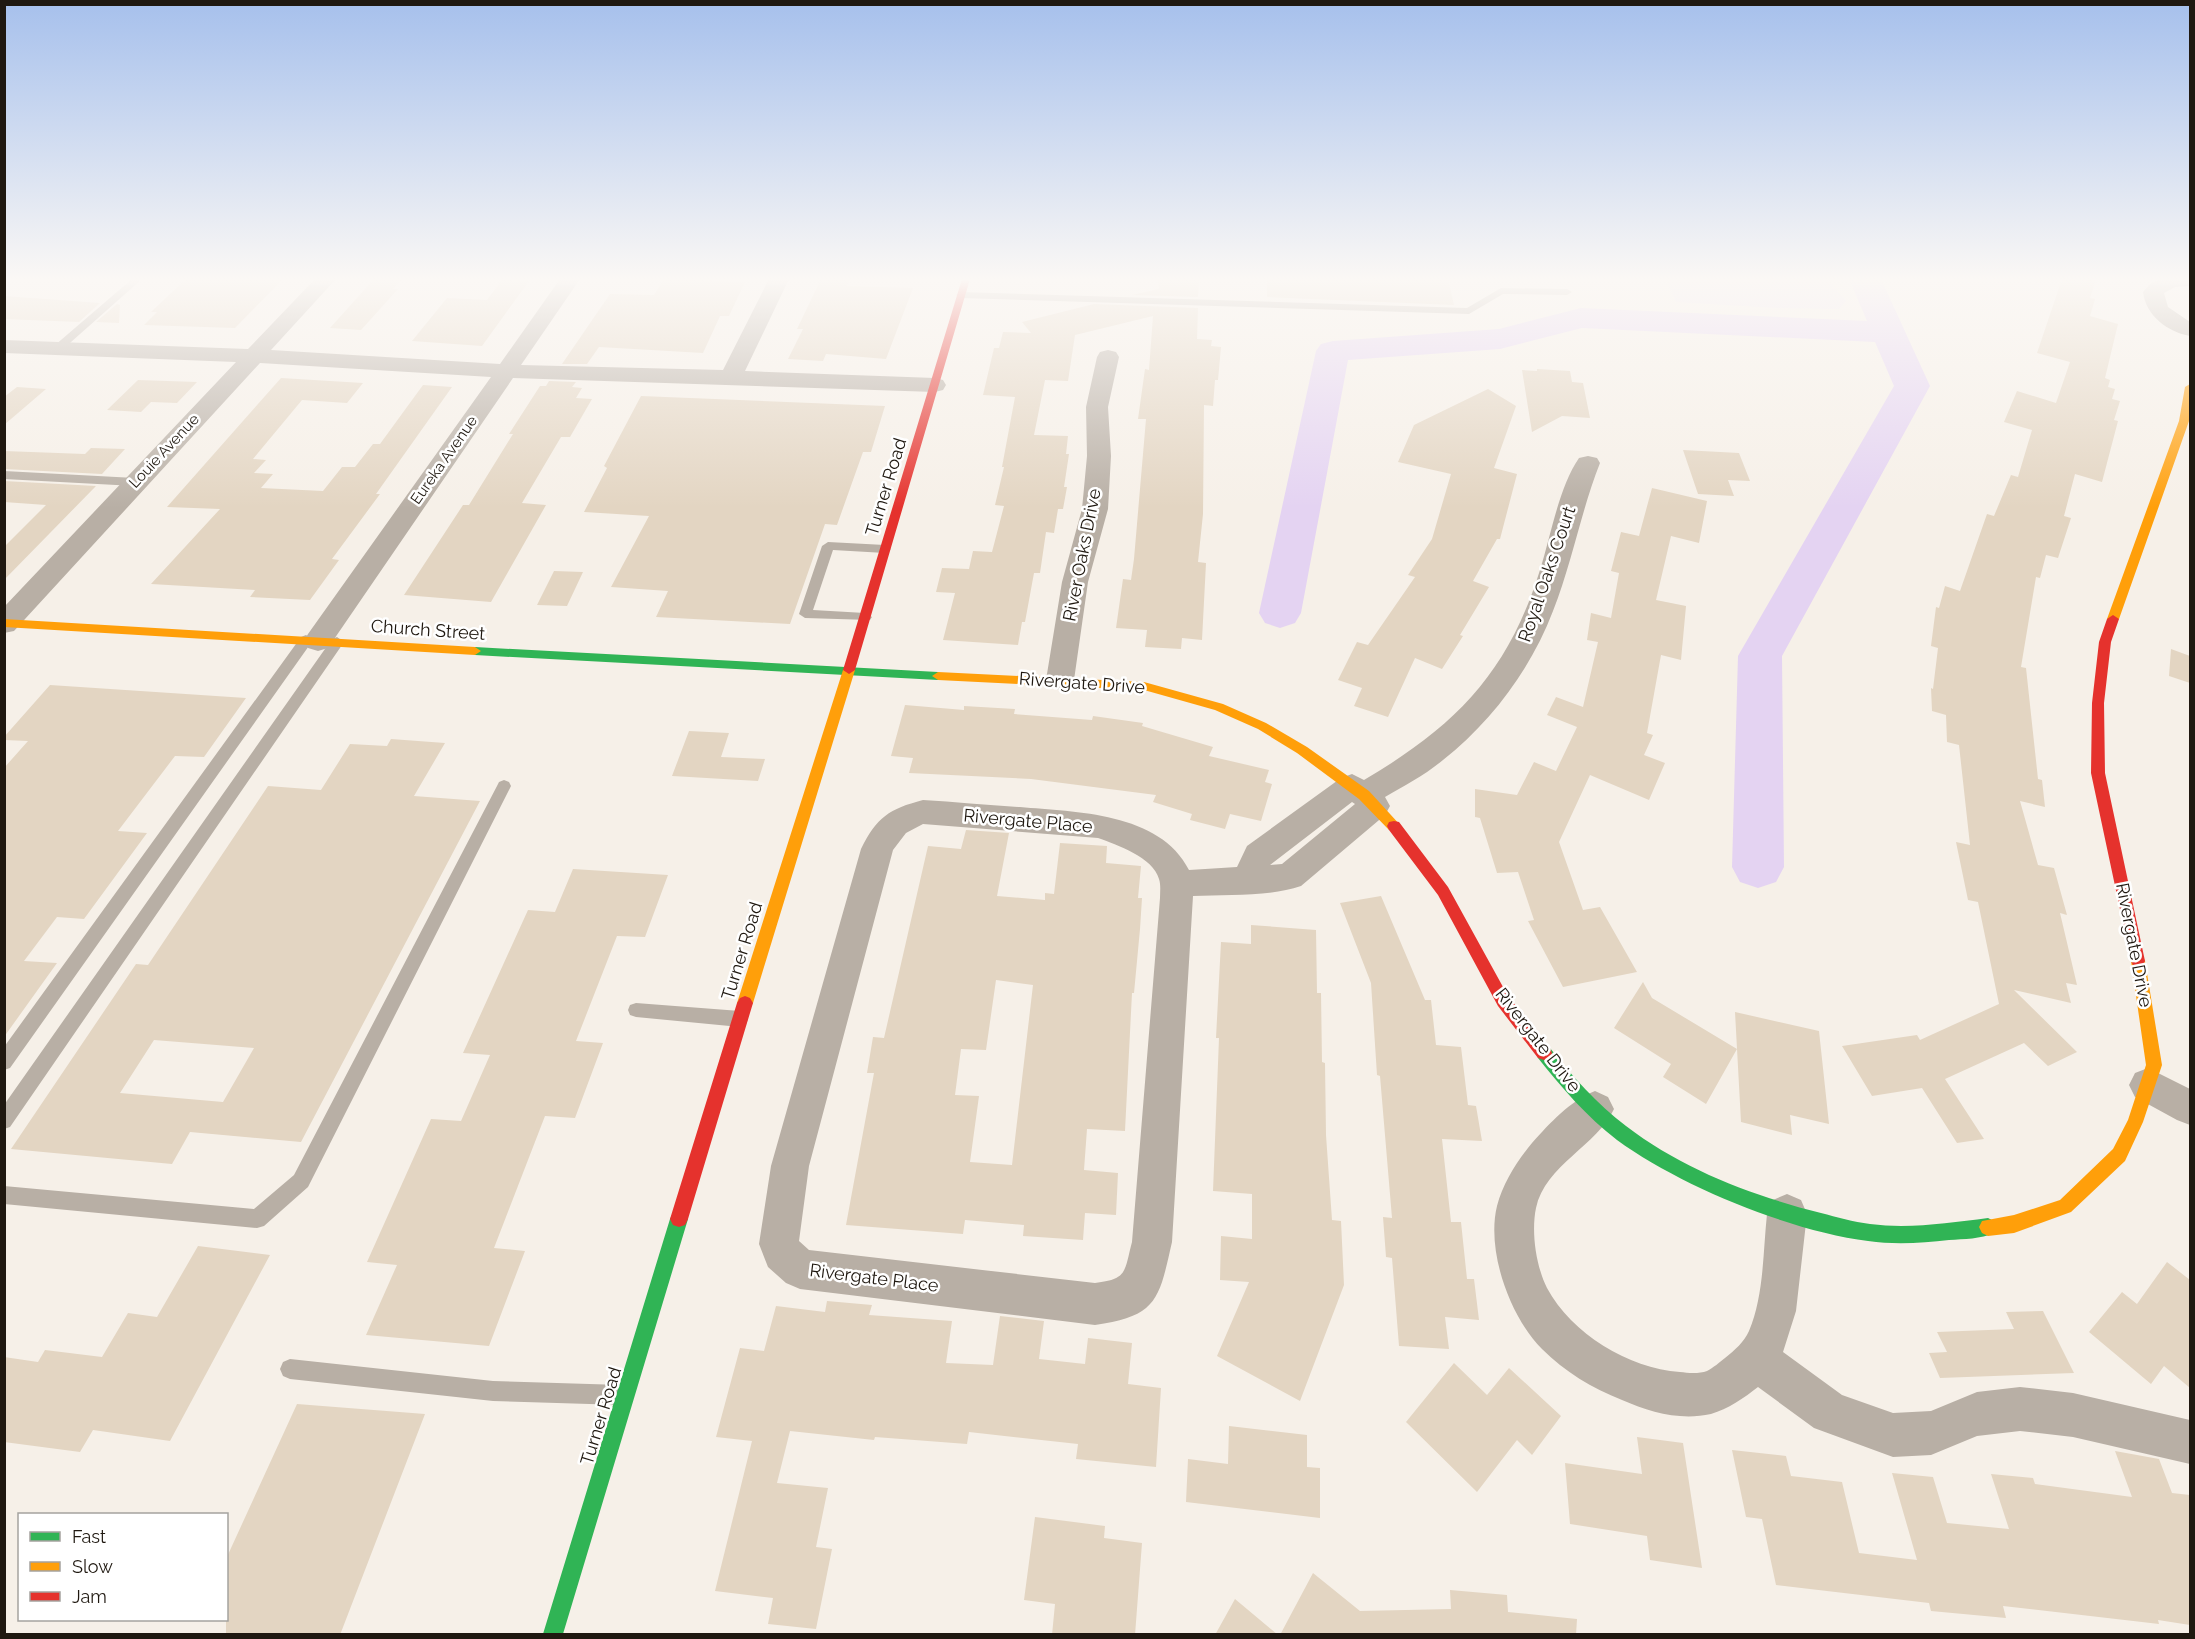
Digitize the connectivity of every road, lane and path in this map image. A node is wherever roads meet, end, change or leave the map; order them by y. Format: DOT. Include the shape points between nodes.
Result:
graph roads {
  1 [pos="241,355"];
  2 [pos="517,355"];
  3 [pos="742,355"];
  4 [pos="944,355"];
  5 [pos="254,356"];
  6 [pos="1108,357"];
  7 [pos="506,371"];
  8 [pos="731,377"];
  9 [pos="935,385"];
  10 [pos="2190,387"];
  11 [pos="1588,463"];
  12 [pos="4,475"];
  13 [pos="135,482"];
  14 [pos="885,549"];
  15 [pos="865,617"];
  16 [pos="5,623"];
  17 [pos="320,641"];
  18 [pos="849,670"];
  19 [pos="1059,680"];
  20 [pos="504,786"];
  21 [pos="1363,796"];
  22 [pos="1178,884"];
  23 [pos="636,1010"];
  24 [pos="740,1019"];
  25 [pos="4,1062"];
  26 [pos="2148,1084"];
  27 [pos="2190,1108"];
  28 [pos="1595,1109"];
  29 [pos="4,1121"];
  30 [pos="4,1195"];
  31 [pos="1787,1214"];
  32 [pos="1756,1359"];
  33 [pos="290,1369"];
  34 [pos="626,1395"];
  35 [pos="2190,1442"];
  36 [pos="553,1635"];
  1 -- 5 [label="street"];
  2 -- 7 [label="street, Eureka Avenue"];
  3 -- 8 [label="street"];
  4 -- 9 [label="street, Turner Road"];
  5 -- 7 [label="street"];
  5 -- 13 [label="street, Louie Avenue"];
  6 -- 19 [label="street, River Oaks Drive" via="1097,407 1095,509 1075,582"];
  7 -- 8 [label="street"];
  7 -- 17 [label="street, Eureka Avenue"];
  8 -- 9 [label="street"];
  9 -- 14 [label="street, Turner Road"];
  10 -- 26 [label="street, Rivergate Drive" via="2184,421 2105,642 2098,703 2098,772 2142,980 2154,1065"];
  11 -- 21 [label="street, Royal Oaks Court" via="1576,489 1531,631 1512,665 1490,697 1440,746"];
  12 -- 13 [label="lane"];
  13 -- 16 [label="street, Louie Avenue"];
  14 -- 15 [label="street, Turner Road"];
  14 -- 15 [label="lane" via="828,546 805,614"];
  15 -- 18 [label="street, Turner Road"];
  16 -- 17 [label="street, Church Street"];
  17 -- 18 [label="street, Church Street"];
  17 -- 25 [label="lane"];
  17 -- 29 [label="lane"];
  18 -- 19 [label="street, Rivergate Drive"];
  18 -- 24 [label="street, Turner Road"];
  19 -- 21 [label="street, Rivergate Drive" via="1144,686 1219,707 1302,750"];
  20 -- 30 [label="lane" via="301,1181 257,1219"];
  21 -- 22 [label="street" via="1289,877"];
  21 -- 28 [label="street, Rivergate Drive" via="1402,835 1443,891 1503,1001 1561,1075"];
  22 -- 22 [label="street, Rivergate Place" via="1159,854 1133,838 1099,826 923,813 903,818 888,830 877,849 790,1166 779,1244 782,1253 800,1269 1095,1304 1124,1300 1142,1284 1152,1242"];
  23 -- 24 [label="lane"];
  24 -- 34 [label="street, Turner Road"];
  26 -- 27 [label="street"];
  26 -- 31 [label="street, Rivergate Drive" via="2119,1155 2065,1206 2014,1224 1928,1234 1869,1233"];
  28 -- 31 [label="street, Rivergate Drive" via="1633,1141 1724,1191"];
  28 -- 32 [label="street, Rivergate Drive" via="1534,1168 1518,1201 1515,1239 1522,1280 1541,1316 1569,1347 1620,1380 1678,1396 1713,1392"];
  31 -- 32 [label="street, Rivergate Drive" via="1774,1322"];
  32 -- 35 [label="street" via="1829,1413 1893,1435 1931,1433 1977,1414 2020,1409 2073,1415"];
  33 -- 34 [label="lane" via="493,1391"];
  34 -- 36 [label="street, Turner Road"];
}
